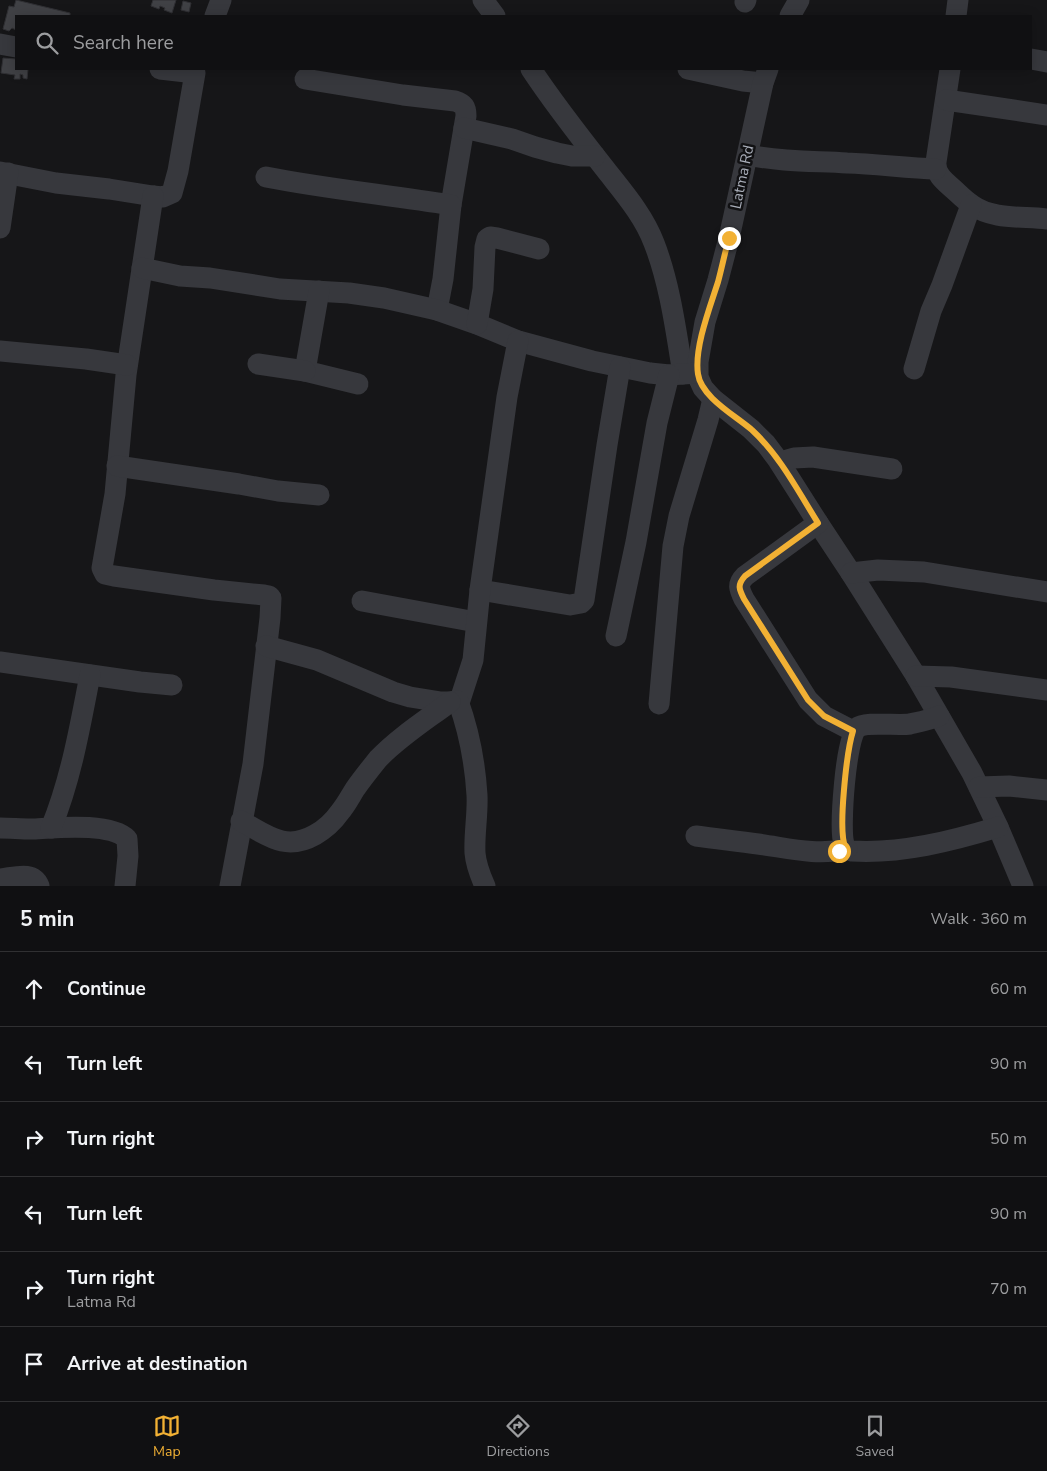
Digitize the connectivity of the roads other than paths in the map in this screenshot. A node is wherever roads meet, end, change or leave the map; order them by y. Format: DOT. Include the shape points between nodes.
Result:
graph roads {
  1 [pos="221,0"];
  2 [pos="483,0"];
  3 [pos="799,0"];
  4 [pos="958,0"];
  5 [pos="215,15"];
  6 [pos="494,15"];
  7 [pos="791,15"];
  8 [pos="956,15"];
  9 [pos="0,44"];
  10 [pos="15,47"];
  11 [pos="1032,59"];
  12 [pos="1047,62"];
  13 [pos="178,70"];
  14 [pos="533,70"];
  15 [pos="693,70"];
  16 [pos="950,70"];
  17 [pos="196,71"];
  18 [pos="765,76"];
  19 [pos="305,79"];
  20 [pos="946,100"];
  21 [pos="1047,115"];
  22 [pos="464,128"];
  23 [pos="748,154"];
  24 [pos="594,156"];
  25 [pos="936,169"];
  26 [pos="4,172"];
  27 [pos="266,177"];
  28 [pos="153,196"];
  29 [pos="971,205"];
  30 [pos="451,206"];
  31 [pos="1047,218"];
  32 [pos="0,228"];
  33 [pos="538,248"];
  34 [pos="142,268"];
  35 [pos="319,291"];
  36 [pos="437,310"];
  37 [pos="477,324"];
  38 [pos="518,341"];
  39 [pos="0,351"];
  40 [pos="258,364"];
  41 [pos="127,365"];
  42 [pos="620,367"];
  43 [pos="914,369"];
  44 [pos="306,372"];
  45 [pos="683,374"];
  46 [pos="358,384"];
  47 [pos="713,399"];
  48 [pos="780,462"];
  49 [pos="118,466"];
  50 [pos="892,469"];
  51 [pos="319,496"];
  52 [pos="818,523"];
  53 [pos="851,573"];
  54 [pos="480,590"];
  55 [pos="1047,592"];
  56 [pos="362,601"];
  57 [pos="476,622"];
  58 [pos="616,636"];
  59 [pos="266,646"];
  60 [pos="0,662"];
  61 [pos="90,675"];
  62 [pos="916,676"];
  63 [pos="172,685"];
  64 [pos="1047,690"];
  65 [pos="454,702"];
  66 [pos="659,704"];
  67 [pos="939,716"];
  68 [pos="853,731"];
  69 [pos="979,787"];
  70 [pos="1047,790"];
  71 [pos="241,821"];
  72 [pos="998,827"];
  73 [pos="0,828"];
  74 [pos="51,828"];
  75 [pos="696,836"];
  76 [pos="846,849"];
  77 [pos="0,879"];
  78 [pos="39,886"];
  79 [pos="125,886"];
  80 [pos="230,886"];
  81 [pos="485,886"];
  82 [pos="1023,886"];
  1 -- 5 [label="street"];
  2 -- 6 [label="street"];
  3 -- 7 [label="street"];
  4 -- 8 [label="street"];
  9 -- 10 [label="street"];
  11 -- 12 [label="street"];
  13 -- 17 [label="street"];
  14 -- 24 [label="street"];
  15 -- 18 [label="street" via="743,81"];
  16 -- 20 [label="street"];
  17 -- 28 [label="street" via="174,188 168,195"];
  18 -- 23 [label="street, Latma Rd"];
  19 -- 22 [label="street" via="462,103 466,108"];
  20 -- 21 [label="street"];
  20 -- 25 [label="street"];
  22 -- 24 [label="street" via="512,138 557,153"];
  22 -- 30 [label="street"];
  23 -- 25 [label="street" via="793,161"];
  23 -- 45 [label="street, Latma Rd" via="700,345"];
  24 -- 45 [label="street" via="626,196 654,242 673,316"];
  25 -- 29 [label="street" via="943,180"];
  26 -- 28 [label="street" via="56,183"];
  26 -- 32 [label="street"];
  27 -- 30 [label="street"];
  28 -- 34 [label="street"];
  29 -- 31 [label="street" via="995,214"];
  29 -- 43 [label="street" via="931,311"];
  30 -- 36 [label="street"];
  33 -- 37 [label="street" via="497,238 488,239"];
  34 -- 35 [label="street" via="280,289"];
  34 -- 41 [label="street"];
  35 -- 36 [label="street" via="384,298"];
  35 -- 44 [label="street"];
  36 -- 37 [label="street"];
  37 -- 38 [label="street"];
  38 -- 42 [label="street"];
  38 -- 54 [label="street"];
  39 -- 41 [label="street"];
  40 -- 44 [label="street"];
  41 -- 49 [label="street"];
  42 -- 45 [label="street" via="650,373"];
  42 -- 54 [label="street" via="584,600 570,605"];
  44 -- 46 [label="street"];
  45 -- 47 [label="street" via="700,382"];
  45 -- 58 [label="street, Latma Rd" via="657,423"];
  47 -- 48 [label="street" via="752,430"];
  47 -- 66 [label="street" via="673,546"];
  48 -- 50 [label="street" via="813,457"];
  48 -- 52 [label="street"];
  49 -- 51 [label="street"];
  49 -- 59 [label="street" via="102,564 105,574 269,596"];
  52 -- 53 [label="street"];
  52 -- 68 [label="street" via="745,576 739,587 808,700 824,716"];
  53 -- 55 [label="street" via="878,570 924,572"];
  53 -- 62 [label="street"];
  54 -- 57 [label="street"];
  56 -- 57 [label="street"];
  57 -- 65 [label="street" via="473,660 462,697"];
  59 -- 65 [label="street" via="317,660 393,692"];
  59 -- 71 [label="street" via="253,764"];
  60 -- 61 [label="street"];
  61 -- 63 [label="street"];
  61 -- 74 [label="street" via="76,749"];
  62 -- 64 [label="street" via="951,677"];
  62 -- 67 [label="street"];
  65 -- 71 [label="street" via="410,731 382,755 321,832 301,841 281,841"];
  65 -- 81 [label="street" via="465,720 471,746 477,793 475,853"];
  67 -- 68 [label="street" via="909,724 858,726"];
  67 -- 69 [label="street"];
  68 -- 76 [label="street" via="846,767 842,823"];
  69 -- 70 [label="street"];
  69 -- 72 [label="street"];
  71 -- 80 [label="street"];
  72 -- 76 [label="street" via="938,843 862,852"];
  72 -- 82 [label="street"];
  73 -- 74 [label="street"];
  74 -- 79 [label="street" via="77,826 118,832 124,836 128,846"];
  75 -- 76 [label="street" via="808,852"];
  77 -- 78 [label="street" via="30,876 37,880"];
}
